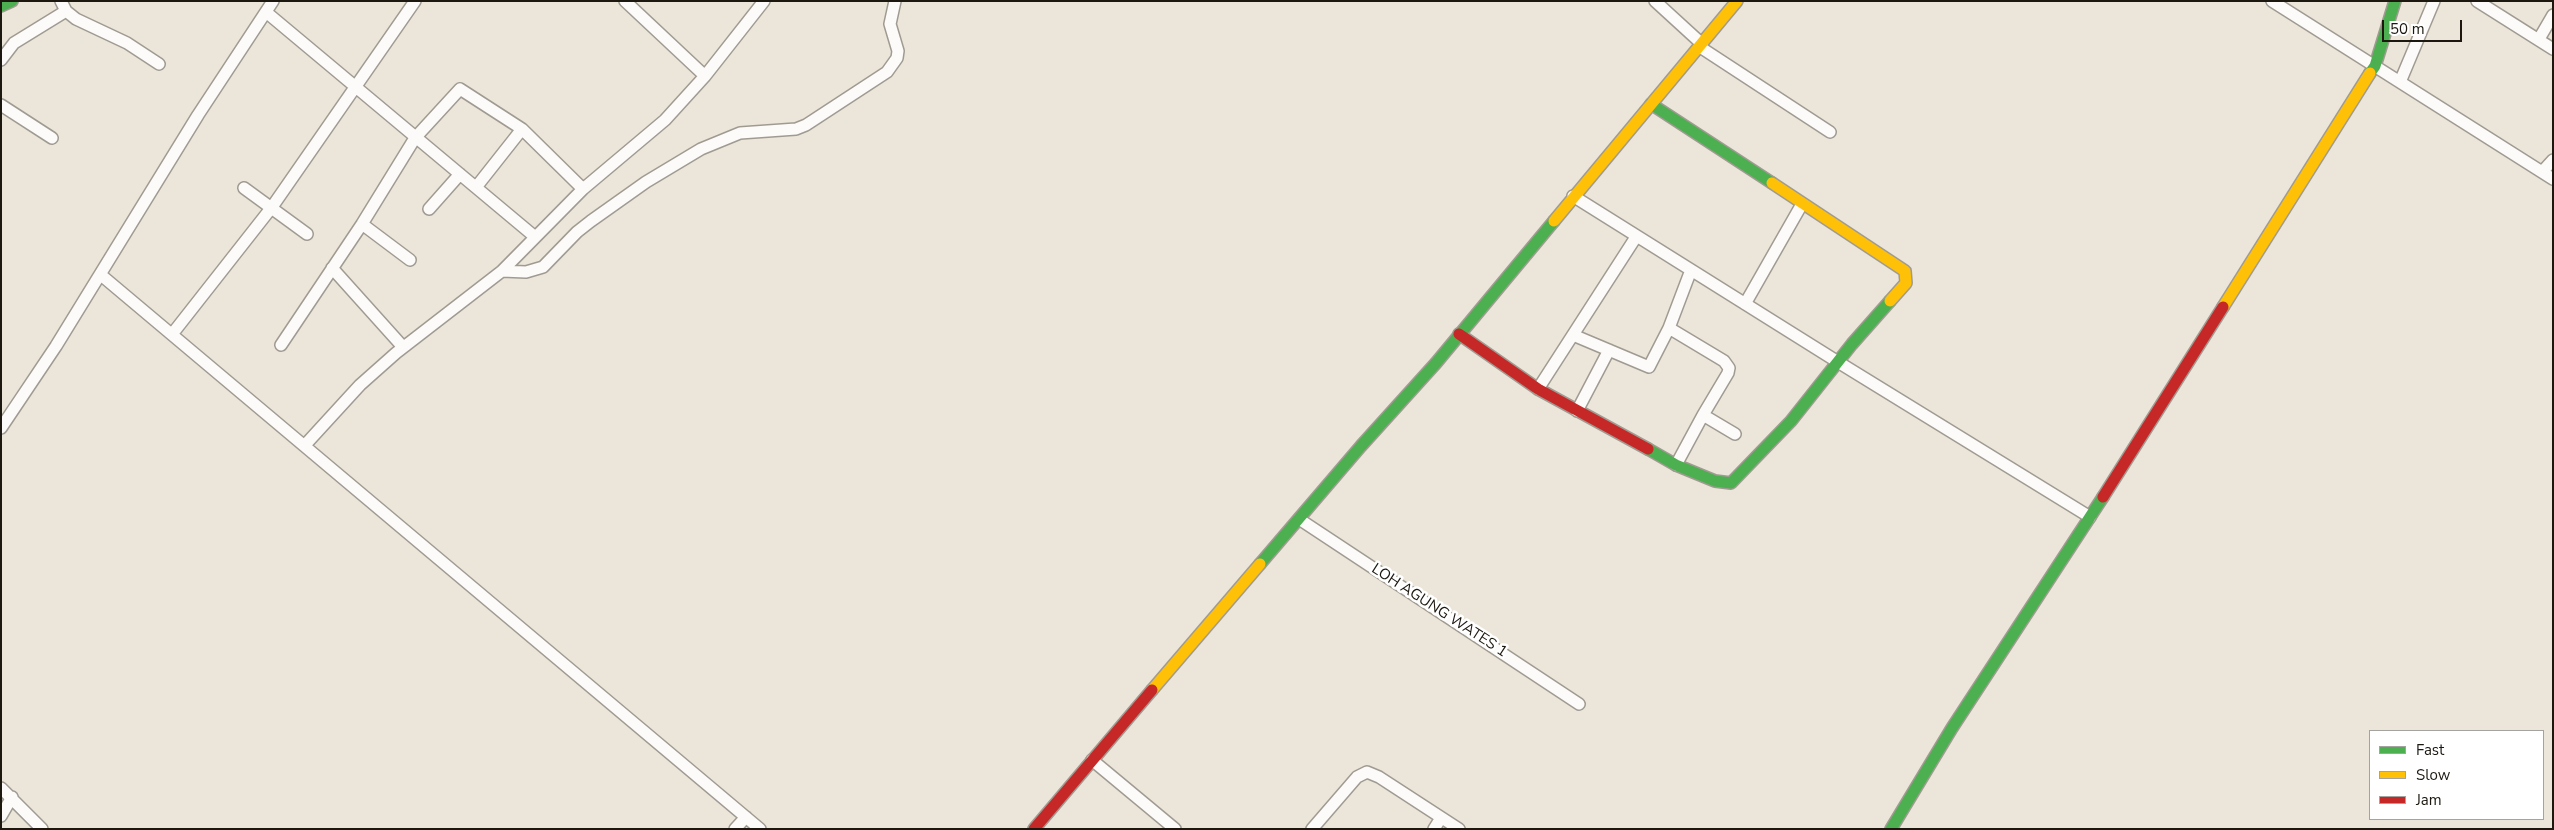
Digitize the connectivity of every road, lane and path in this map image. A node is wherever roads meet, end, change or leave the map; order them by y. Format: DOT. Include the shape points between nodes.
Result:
graph roads {
  1 [pos="12,1"];
  2 [pos="273,1"];
  3 [pos="415,1"];
  4 [pos="625,1"];
  5 [pos="764,1"];
  6 [pos="895,1"];
  7 [pos="1655,1"];
  8 [pos="1737,1"];
  9 [pos="2272,1"];
  10 [pos="2395,1"];
  11 [pos="2434,1"];
  12 [pos="2477,1"];
  13 [pos="1,6"];
  14 [pos="64,6"];
  15 [pos="266,12"];
  16 [pos="2553,15"];
  17 [pos="2538,39"];
  18 [pos="1701,45"];
  19 [pos="2553,49"];
  20 [pos="1,60"];
  21 [pos="159,64"];
  22 [pos="2375,66"];
  23 [pos="705,76"];
  24 [pos="2400,82"];
  25 [pos="356,85"];
  26 [pos="1650,104"];
  27 [pos="1,105"];
  28 [pos="522,129"];
  29 [pos="1830,132"];
  30 [pos="52,138"];
  31 [pos="415,138"];
  32 [pos="2553,160"];
  33 [pos="2542,172"];
  34 [pos="460,174"];
  35 [pos="2553,179"];
  36 [pos="476,186"];
  37 [pos="244,188"];
  38 [pos="583,189"];
  39 [pos="1573,196"];
  40 [pos="1802,204"];
  41 [pos="272,207"];
  42 [pos="429,209"];
  43 [pos="362,224"];
  44 [pos="307,234"];
  45 [pos="534,236"];
  46 [pos="1636,237"];
  47 [pos="410,260"];
  48 [pos="332,268"];
  49 [pos="1691,270"];
  50 [pos="502,271"];
  51 [pos="101,275"];
  52 [pos="1745,304"];
  53 [pos="1669,328"];
  54 [pos="173,333"];
  55 [pos="1460,334"];
  56 [pos="1573,335"];
  57 [pos="281,345"];
  58 [pos="404,347"];
  59 [pos="1609,350"];
  60 [pos="1838,362"];
  61 [pos="1538,389"];
  62 [pos="1577,411"];
  63 [pos="1703,415"];
  64 [pos="1,428"];
  65 [pos="1735,434"];
  66 [pos="305,445"];
  67 [pos="1676,465"];
  68 [pos="2090,517"];
  69 [pos="1299,519"];
  70 [pos="1579,704"];
  71 [pos="1092,760"];
  72 [pos="1,788"];
  73 [pos="12,797"];
  74 [pos="1,816"];
  75 [pos="746,817"];
  76 [pos="1441,818"];
  77 [pos="42,829"];
  78 [pos="735,829"];
  79 [pos="760,829"];
  80 [pos="1034,829"];
  81 [pos="1175,829"];
  82 [pos="1312,829"];
  83 [pos="1434,829"];
  84 [pos="1459,829"];
  85 [pos="1891,829"];
  1 -- 13 [label="street"];
  2 -- 15 [label="street"];
  3 -- 25 [label="street"];
  4 -- 23 [label="street"];
  5 -- 23 [label="street"];
  6 -- 50 [label="street" via="890,24 898,58 887,72 806,125 796,129 740,133 701,149 646,182 591,221 544,267 526,272"];
  7 -- 18 [label="street"];
  8 -- 18 [label="street"];
  9 -- 22 [label="street"];
  10 -- 22 [label="street"];
  11 -- 24 [label="street"];
  12 -- 17 [label="street"];
  14 -- 20 [label="street" via="14,43"];
  14 -- 21 [label="street" via="76,19 120,39"];
  15 -- 25 [label="street"];
  15 -- 51 [label="street"];
  16 -- 17 [label="street"];
  17 -- 19 [label="street"];
  18 -- 26 [label="street"];
  18 -- 29 [label="street"];
  22 -- 24 [label="street"];
  22 -- 68 [label="street"];
  23 -- 38 [label="street" via="665,120"];
  24 -- 33 [label="street"];
  25 -- 31 [label="street"];
  25 -- 41 [label="street"];
  26 -- 39 [label="street"];
  26 -- 40 [label="street"];
  27 -- 30 [label="street"];
  28 -- 31 [label="street" via="460,89"];
  28 -- 36 [label="street"];
  28 -- 38 [label="street"];
  31 -- 34 [label="street"];
  31 -- 43 [label="street"];
  32 -- 33 [label="street"];
  33 -- 35 [label="street"];
  34 -- 36 [label="street"];
  34 -- 42 [label="street"];
  36 -- 45 [label="street"];
  37 -- 41 [label="street"];
  38 -- 45 [label="street"];
  39 -- 46 [label="street"];
  39 -- 55 [label="street"];
  40 -- 52 [label="street"];
  40 -- 60 [label="street" via="1904,271 1908,277"];
  41 -- 44 [label="street"];
  41 -- 54 [label="street"];
  43 -- 47 [label="street"];
  43 -- 48 [label="street"];
  45 -- 50 [label="street"];
  46 -- 49 [label="street"];
  46 -- 56 [label="street"];
  48 -- 57 [label="street"];
  48 -- 58 [label="street"];
  49 -- 52 [label="street"];
  49 -- 53 [label="street"];
  50 -- 58 [label="street"];
  51 -- 54 [label="street"];
  51 -- 64 [label="street"];
  52 -- 60 [label="street"];
  53 -- 59 [label="street" via="1649,367"];
  53 -- 63 [label="street" via="1727,364 1728,373"];
  54 -- 66 [label="street"];
  55 -- 61 [label="street"];
  55 -- 69 [label="street"];
  56 -- 59 [label="street"];
  56 -- 61 [label="street"];
  58 -- 66 [label="street" via="360,385"];
  59 -- 62 [label="street"];
  60 -- 67 [label="street" via="1791,421 1731,483 1715,481"];
  60 -- 68 [label="street"];
  61 -- 62 [label="street"];
  62 -- 67 [label="street"];
  63 -- 65 [label="street"];
  63 -- 67 [label="street"];
  66 -- 75 [label="street"];
  68 -- 85 [label="street" via="1952,728"];
  69 -- 70 [label="street, LOH AGUNG WATES 1"];
  69 -- 71 [label="street"];
  71 -- 80 [label="street"];
  71 -- 81 [label="street"];
  72 -- 73 [label="street"];
  73 -- 74 [label="street"];
  73 -- 77 [label="street"];
  75 -- 78 [label="street"];
  75 -- 79 [label="street"];
  76 -- 82 [label="street" via="1367,772 1357,777"];
  76 -- 83 [label="street"];
  76 -- 84 [label="street"];
}
